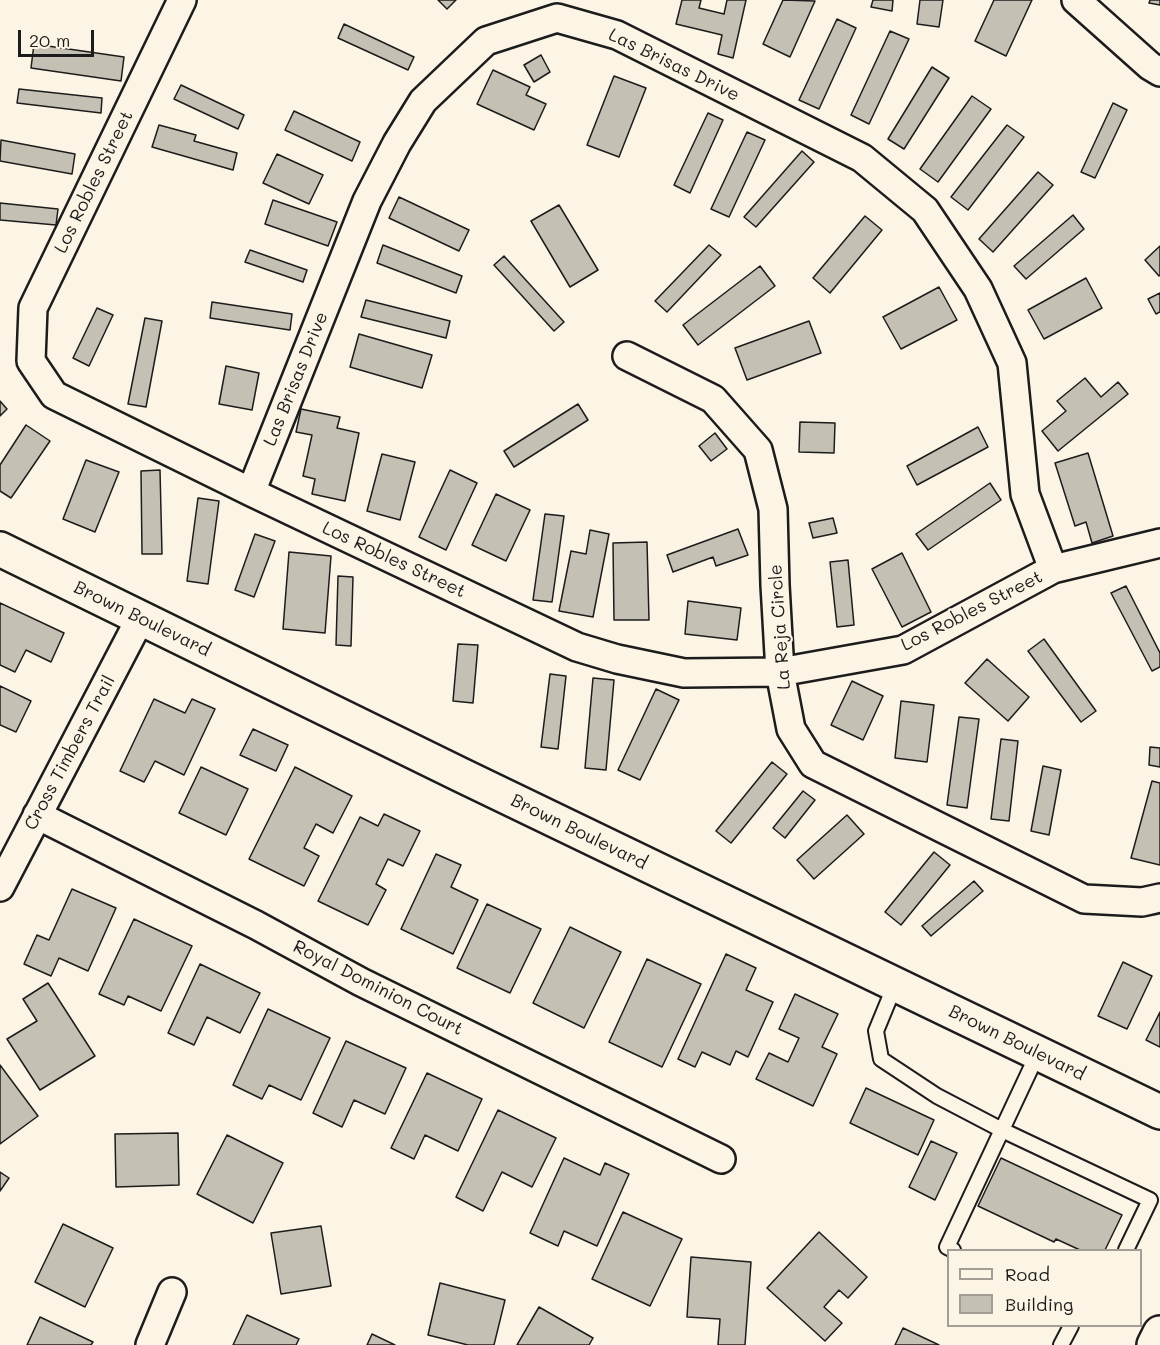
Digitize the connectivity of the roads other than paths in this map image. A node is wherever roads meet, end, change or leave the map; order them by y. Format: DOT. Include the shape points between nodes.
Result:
graph roads {
  1 [pos="182,0"];
  2 [pos="1076,0"];
  3 [pos="1157,75"];
  4 [pos="627,356"];
  5 [pos="252,492"];
  6 [pos="1160,543"];
  7 [pos="0,549"];
  8 [pos="1053,569"];
  9 [pos="140,619"];
  10 [pos="780,672"];
  11 [pos="37,814"];
  12 [pos="0,887"];
  13 [pos="1160,898"];
  14 [pos="895,985"];
  15 [pos="1038,1053"];
  16 [pos="1160,1112"];
  17 [pos="1002,1130"];
  18 [pos="721,1159"];
  19 [pos="949,1249"];
  20 [pos="1127,1249"];
  21 [pos="172,1292"];
  22 [pos="1070,1327"];
  23 [pos="1160,1333"];
  24 [pos="150,1345"];
  25 [pos="1061,1345"];
  26 [pos="1154,1345"];
  1 -- 5 [label="street, Los Robles Street" via="33,308 31,361 54,395"];
  2 -- 3 [label="street"];
  4 -- 10 [label="street, La Reja Circle" via="713,399 758,450 773,509"];
  5 -- 8 [label="street, Las Brisas Drive" via="367,201 396,143 423,101 486,41 557,18 617,35 862,158 925,210 978,289 1012,363 1025,494"];
  5 -- 10 [label="street, Los Robles Street" via="577,647 684,673"];
  6 -- 8 [label="street, Los Robles Street"];
  7 -- 9 [label="street, Brown Boulevard"];
  8 -- 10 [label="street, Los Robles Street" via="903,650"];
  9 -- 11 [label="street, Cross Timbers Trail"];
  9 -- 14 [label="street, Brown Boulevard"];
  10 -- 13 [label="street, La Reja Circle" via="791,729 813,764 1084,899 1142,902"];
  11 -- 12 [label="street, Cross Timbers Trail"];
  11 -- 18 [label="street, Royal Dominion Court" via="361,982"];
  14 -- 15 [label="street, Brown Boulevard"];
  14 -- 17 [label="lane" via="876,1031 880,1059 937,1096"];
  15 -- 16 [label="street, Brown Boulevard"];
  15 -- 17 [label="lane"];
  17 -- 19 [label="lane"];
  17 -- 20 [label="lane" via="1150,1200"];
  21 -- 24 [label="street"];
  22 -- 25 [label="lane"];
  23 -- 26 [label="street"];
}
